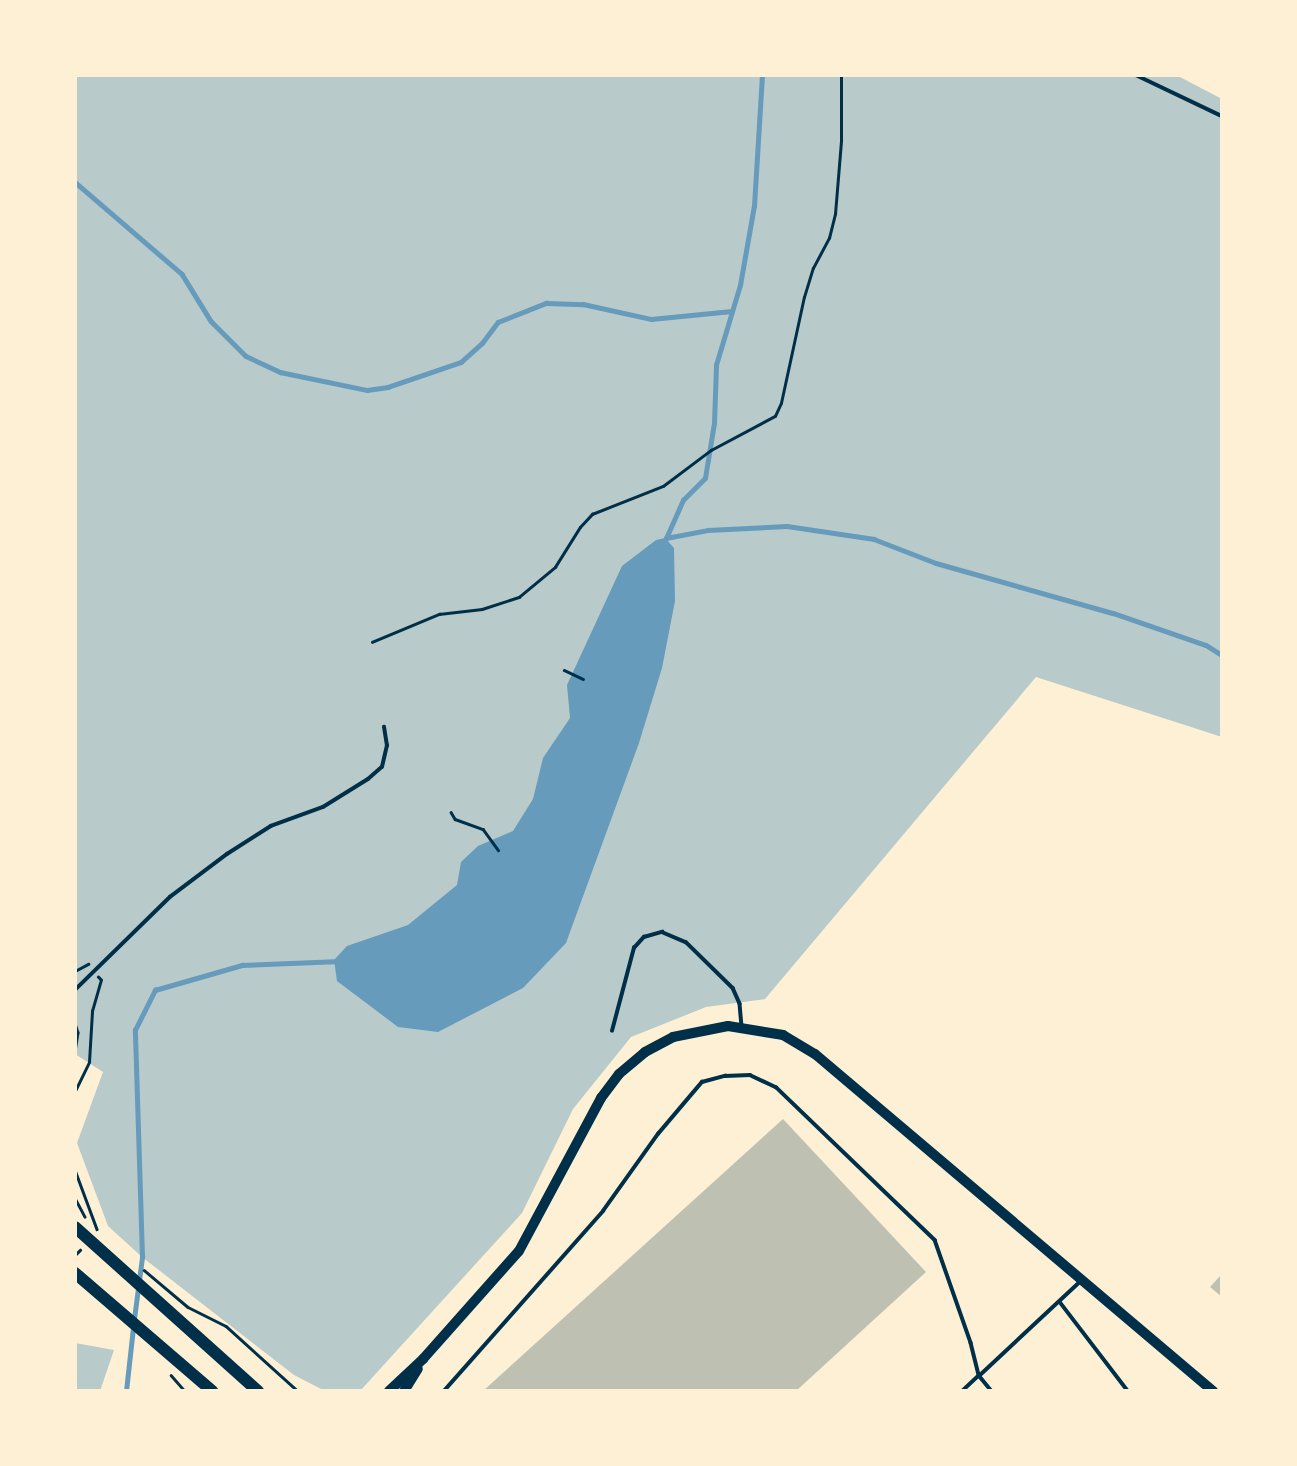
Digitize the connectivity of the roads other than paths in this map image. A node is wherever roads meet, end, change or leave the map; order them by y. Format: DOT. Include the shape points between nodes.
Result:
graph roads {
  1 [pos="1136,75"];
  2 [pos="1222,116"];
  3 [pos="384,727"];
  4 [pos="75,990"];
  5 [pos="75,1024"];
  6 [pos="742,1026"];
  7 [pos="612,1031"];
  8 [pos="75,1053"];
  9 [pos="75,1227"];
  10 [pos="75,1272"];
  11 [pos="1083,1278"];
  12 [pos="1060,1302"];
  13 [pos="424,1359"];
  14 [pos="979,1376"];
  15 [pos="212,1391"];
  16 [pos="258,1391"];
  17 [pos="390,1391"];
  18 [pos="404,1391"];
  19 [pos="444,1391"];
  20 [pos="963,1391"];
  21 [pos="991,1391"];
  22 [pos="1128,1391"];
  23 [pos="1213,1391"];
  1 -- 2 [label="lane"];
  3 -- 4 [label="lane" via="387,746 382,766 368,779 323,807 271,826 227,854 170,897"];
  5 -- 8 [label="lane"];
  6 -- 7 [label="lane" via="733,988 686,942 662,932 644,937 634,948"];
  6 -- 11 [label="street" via="783,1035 815,1054"];
  6 -- 13 [label="street" via="709,1027 673,1037 619,1074 601,1098 519,1251"];
  9 -- 16 [label="main road"];
  10 -- 15 [label="main road"];
  11 -- 12 [label="lane"];
  11 -- 23 [label="street"];
  12 -- 14 [label="lane"];
  12 -- 22 [label="lane"];
  13 -- 17 [label="street"];
  13 -- 18 [label="street"];
  14 -- 19 [label="lane" via="951,1278 935,1240 776,1087 750,1075 702,1082 603,1211"];
  14 -- 20 [label="lane"];
  14 -- 21 [label="lane"];
}
